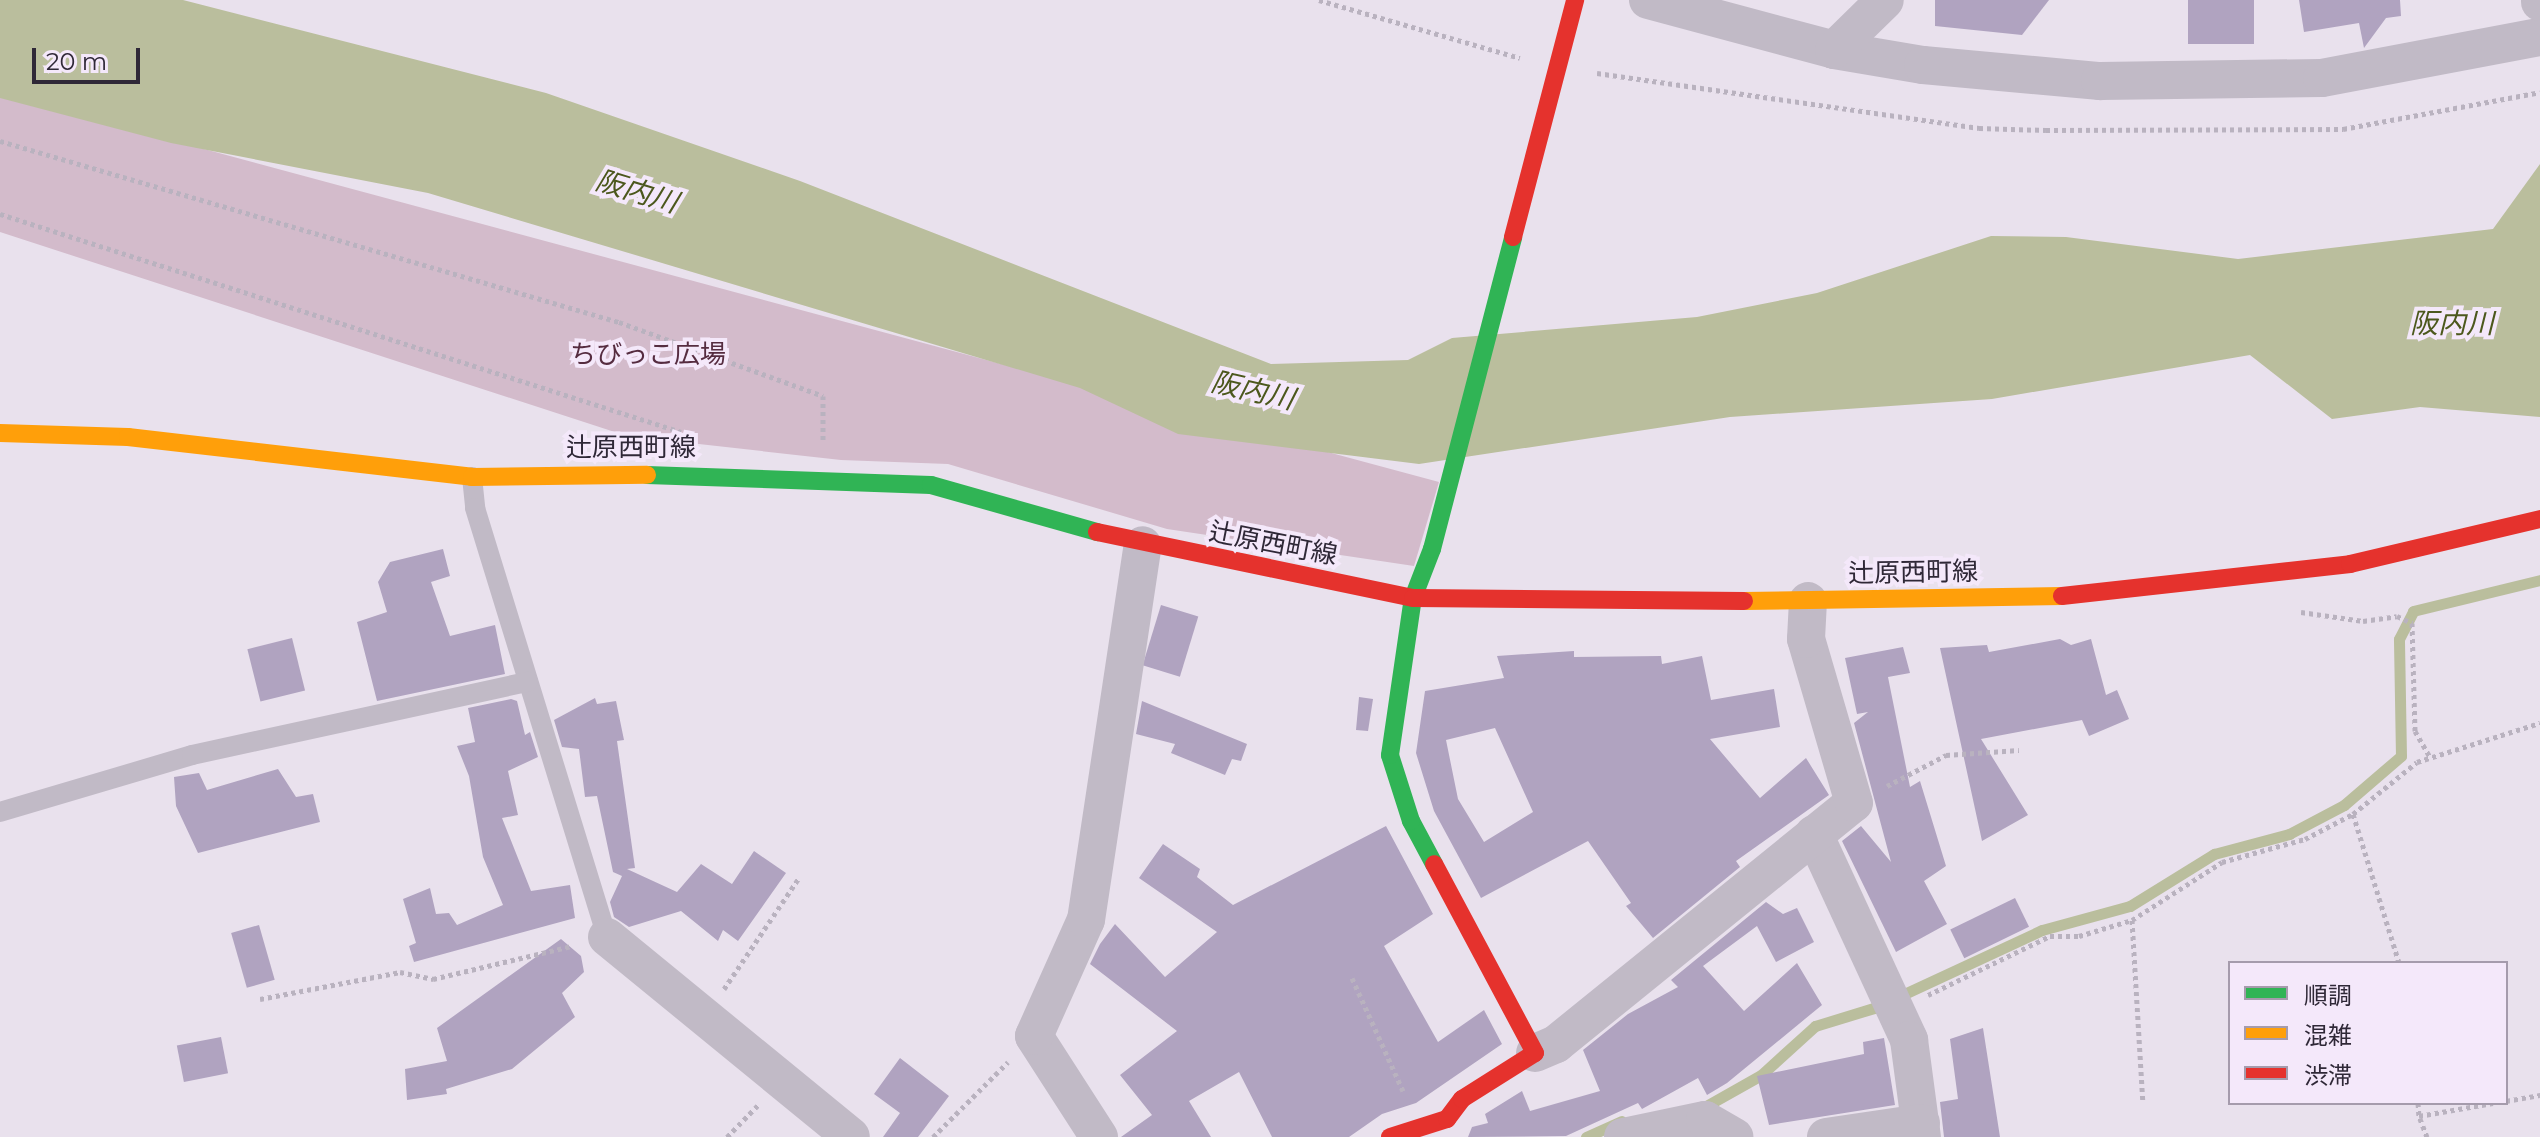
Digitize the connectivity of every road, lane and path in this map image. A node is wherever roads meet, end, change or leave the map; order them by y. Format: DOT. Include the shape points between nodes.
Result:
graph roads {
  1 [pos="1319,0"];
  2 [pos="1575,0"];
  3 [pos="1648,0"];
  4 [pos="1885,0"];
  5 [pos="2540,37"];
  6 [pos="1834,50"];
  7 [pos="1555,68"];
  8 [pos="0,141"];
  9 [pos="0,214"];
  10 [pos="0,433"];
  11 [pos="690,435"];
  12 [pos="823,456"];
  13 [pos="472,477"];
  14 [pos="2540,519"];
  15 [pos="1143,545"];
  16 [pos="1413,598"];
  17 [pos="1808,601"];
  18 [pos="2397,616"];
  19 [pos="528,682"];
  20 [pos="2540,723"];
  21 [pos="2019,750"];
  22 [pos="2430,757"];
  23 [pos="1854,803"];
  24 [pos="0,812"];
  25 [pos="2353,814"];
  26 [pos="1814,834"];
  27 [pos="799,878"];
  28 [pos="2132,920"];
  29 [pos="607,937"];
  30 [pos="2398,961"];
  31 [pos="1352,978"];
  32 [pos="260,999"];
  33 [pos="1891,1002"];
  34 [pos="706,1016"];
  35 [pos="1034,1036"];
  36 [pos="1535,1053"];
  37 [pos="2540,1095"];
  38 [pos="2508,1101"];
  39 [pos="2143,1103"];
  40 [pos="2418,1105"];
  41 [pos="2482,1105"];
  42 [pos="2419,1116"];
  43 [pos="1443,1127"];
  44 [pos="1921,1130"];
  45 [pos="851,1137"];
  46 [pos="933,1137"];
  47 [pos="1099,1137"];
  48 [pos="1390,1137"];
  49 [pos="1623,1137"];
  50 [pos="1734,1137"];
  51 [pos="1826,1137"];
  52 [pos="2427,1137"];
  1 -- 7 [label="path"];
  2 -- 7 [label="main road"];
  3 -- 6 [label="street"];
  4 -- 6 [label="street"];
  5 -- 6 [label="street" via="2373,72 2174,81 2017,76"];
  7 -- 16 [label="main road" via="1432,549"];
  8 -- 12 [label="path" via="619,322 823,396"];
  9 -- 11 [label="path"];
  10 -- 13 [label="main road, 辻原西町線" via="128,437"];
  13 -- 15 [label="main road, 辻原西町線" via="748,474 931,485"];
  13 -- 19 [label="lane" via="475,508"];
  14 -- 17 [label="main road, 辻原西町線" via="2350,564 2180,587 2084,596"];
  15 -- 16 [label="main road, 辻原西町線"];
  15 -- 35 [label="street" via="1086,920"];
  16 -- 17 [label="main road, 辻原西町線"];
  16 -- 36 [label="main road" via="1390,755 1411,821"];
  17 -- 23 [label="street" via="1806,639"];
  18 -- 22 [label="path" via="2412,623 2415,731"];
  19 -- 24 [label="lane" via="192,755"];
  19 -- 29 [label="lane"];
  20 -- 22 [label="path"];
  21 -- 23 [label="path" via="1946,755"];
  22 -- 25 [label="path"];
  23 -- 26 [label="street"];
  25 -- 28 [label="path" via="2305,839 2222,862"];
  25 -- 30 [label="path"];
  26 -- 33 [label="street"];
  26 -- 36 [label="street" via="1556,1044"];
  27 -- 34 [label="path"];
  28 -- 33 [label="path" via="2079,936 2050,936"];
  28 -- 39 [label="path"];
  29 -- 32 [label="path" via="433,979 400,972"];
  29 -- 34 [label="street"];
  31 -- 43 [label="path"];
  33 -- 44 [label="street" via="1909,1040"];
  34 -- 45 [label="street"];
  35 -- 46 [label="path"];
  35 -- 47 [label="street"];
  36 -- 43 [label="main road" via="1462,1099"];
  37 -- 38 [label="path"];
  40 -- 42 [label="path"];
  41 -- 42 [label="path"];
  42 -- 52 [label="path"];
  43 -- 48 [label="main road"];
  44 -- 51 [label="street"];
  49 -- 50 [label="street" via="1705,1120"];
}
